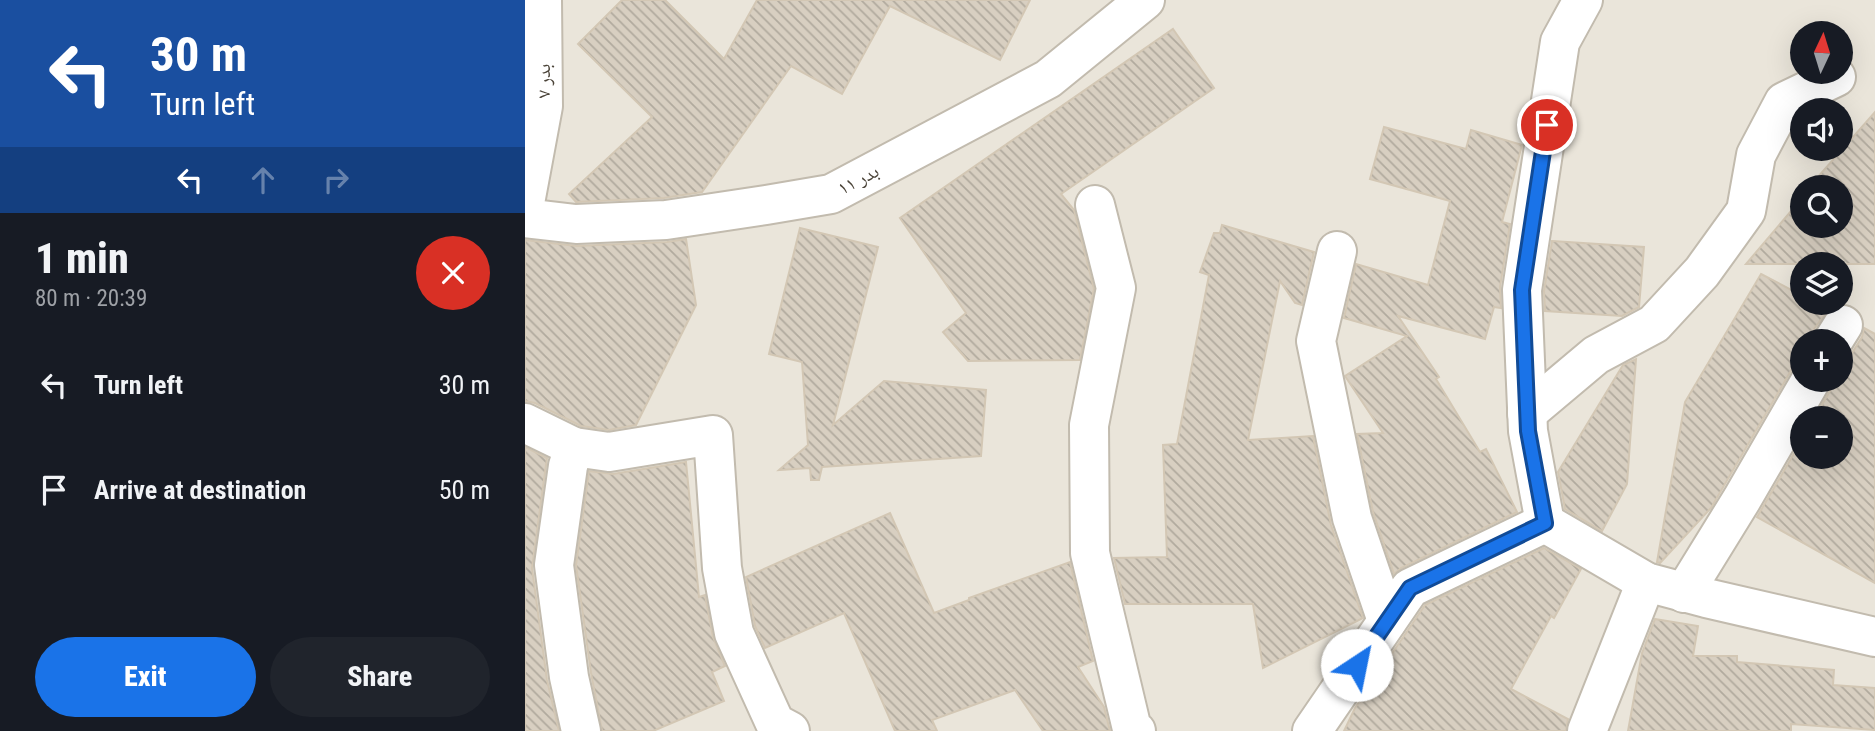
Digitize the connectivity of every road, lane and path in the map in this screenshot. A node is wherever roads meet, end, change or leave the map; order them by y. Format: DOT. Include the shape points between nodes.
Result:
graph roads {
  1 [pos="542,0"];
  2 [pos="1145,0"];
  3 [pos="1583,0"];
  4 [pos="1821,84"];
  5 [pos="525,203"];
  6 [pos="1095,205"];
  7 [pos="525,218"];
  8 [pos="1337,251"];
  9 [pos="1804,392"];
  10 [pos="1527,413"];
  11 [pos="525,423"];
  12 [pos="574,447"];
  13 [pos="1545,523"];
  14 [pos="1646,582"];
  15 [pos="1684,593"];
  16 [pos="1387,621"];
  17 [pos="1875,637"];
  18 [pos="581,731"];
  19 [pos="790,731"];
  20 [pos="1136,731"];
  21 [pos="1312,731"];
  22 [pos="1587,731"];
  1 -- 5 [label="street, بدر ۷" via="543,106"];
  2 -- 7 [label="street, بدر ۱۱" via="1048,79 831,194 666,220 576,224"];
  3 -- 10 [label="street" via="1560,42 1522,290"];
  4 -- 10 [label="street" via="1784,102 1756,155 1746,211 1702,272 1654,324 1596,355"];
  6 -- 20 [label="street" via="1116,288 1089,425 1090,553"];
  8 -- 16 [label="street" via="1316,341 1352,517"];
  9 -- 15 [label="street"];
  10 -- 13 [label="street"];
  11 -- 12 [label="street"];
  12 -- 18 [label="street" via="554,565"];
  12 -- 19 [label="street" via="609,452 713,435 722,568 734,634 775,723"];
  13 -- 14 [label="street"];
  13 -- 16 [label="street" via="1410,588"];
  14 -- 15 [label="street"];
  14 -- 22 [label="street"];
  15 -- 17 [label="street"];
  16 -- 21 [label="street"];
}
